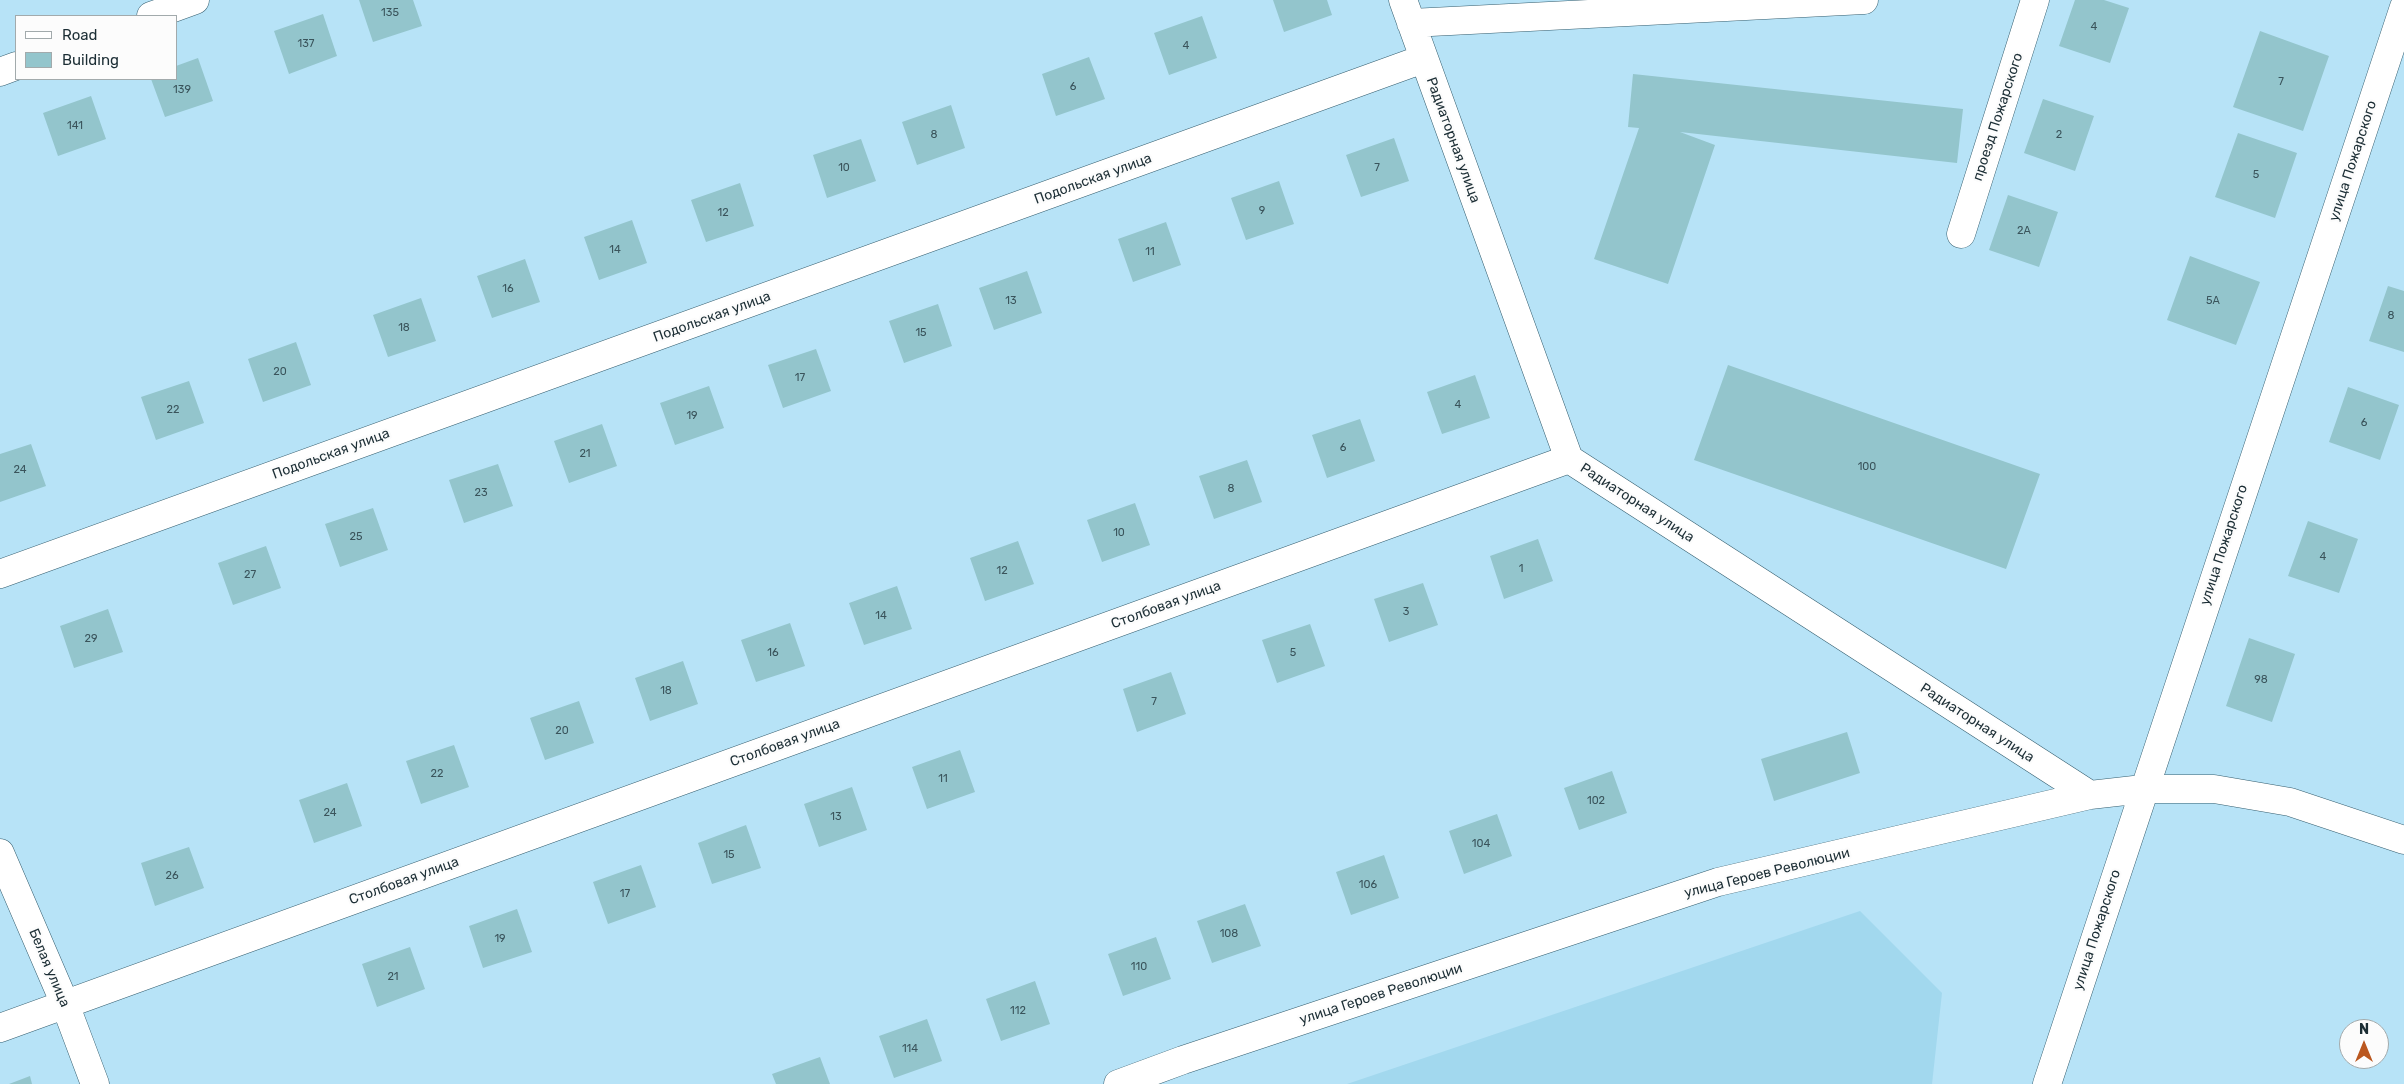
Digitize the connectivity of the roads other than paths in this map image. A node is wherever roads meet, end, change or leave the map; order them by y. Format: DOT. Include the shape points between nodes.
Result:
graph roads {
  1 [pos="195,0"];
  2 [pos="1864,0"];
  3 [pos="2035,0"];
  4 [pos="2404,7"];
  5 [pos="1407,12"];
  6 [pos="154,15"];
  7 [pos="1423,59"];
  8 [pos="15,66"];
  9 [pos="0,72"];
  10 [pos="1961,234"];
  11 [pos="1569,459"];
  12 [pos="0,574"];
  13 [pos="2143,789"];
  14 [pos="2090,795"];
  15 [pos="2404,840"];
  16 [pos="0,853"];
  17 [pos="65,1004"];
  18 [pos="0,1028"];
  19 [pos="95,1084"];
  20 [pos="1118,1084"];
  21 [pos="2046,1084"];
  1 -- 6 [label="street"];
  2 -- 5 [label="street"];
  3 -- 10 [label="street, проезд Пожарского"];
  4 -- 13 [label="street, улица Пожарского"];
  5 -- 7 [label="street, Радиаторная улица"];
  7 -- 11 [label="street, Радиаторная улица"];
  7 -- 12 [label="street, Подольская улица"];
  8 -- 9 [label="street"];
  11 -- 14 [label="street, Радиаторная улица"];
  11 -- 17 [label="street, Столбовая улица"];
  13 -- 14 [label="street, улица Героев Революции"];
  13 -- 15 [label="street, улица Героев Революции" via="2214,789 2290,802"];
  13 -- 21 [label="street, улица Пожарского"];
  14 -- 20 [label="street, улица Героев Революции" via="1718,882"];
  16 -- 17 [label="street, Белая улица"];
  17 -- 18 [label="street, Столбовая улица"];
  17 -- 19 [label="street, Белая улица"];
}
